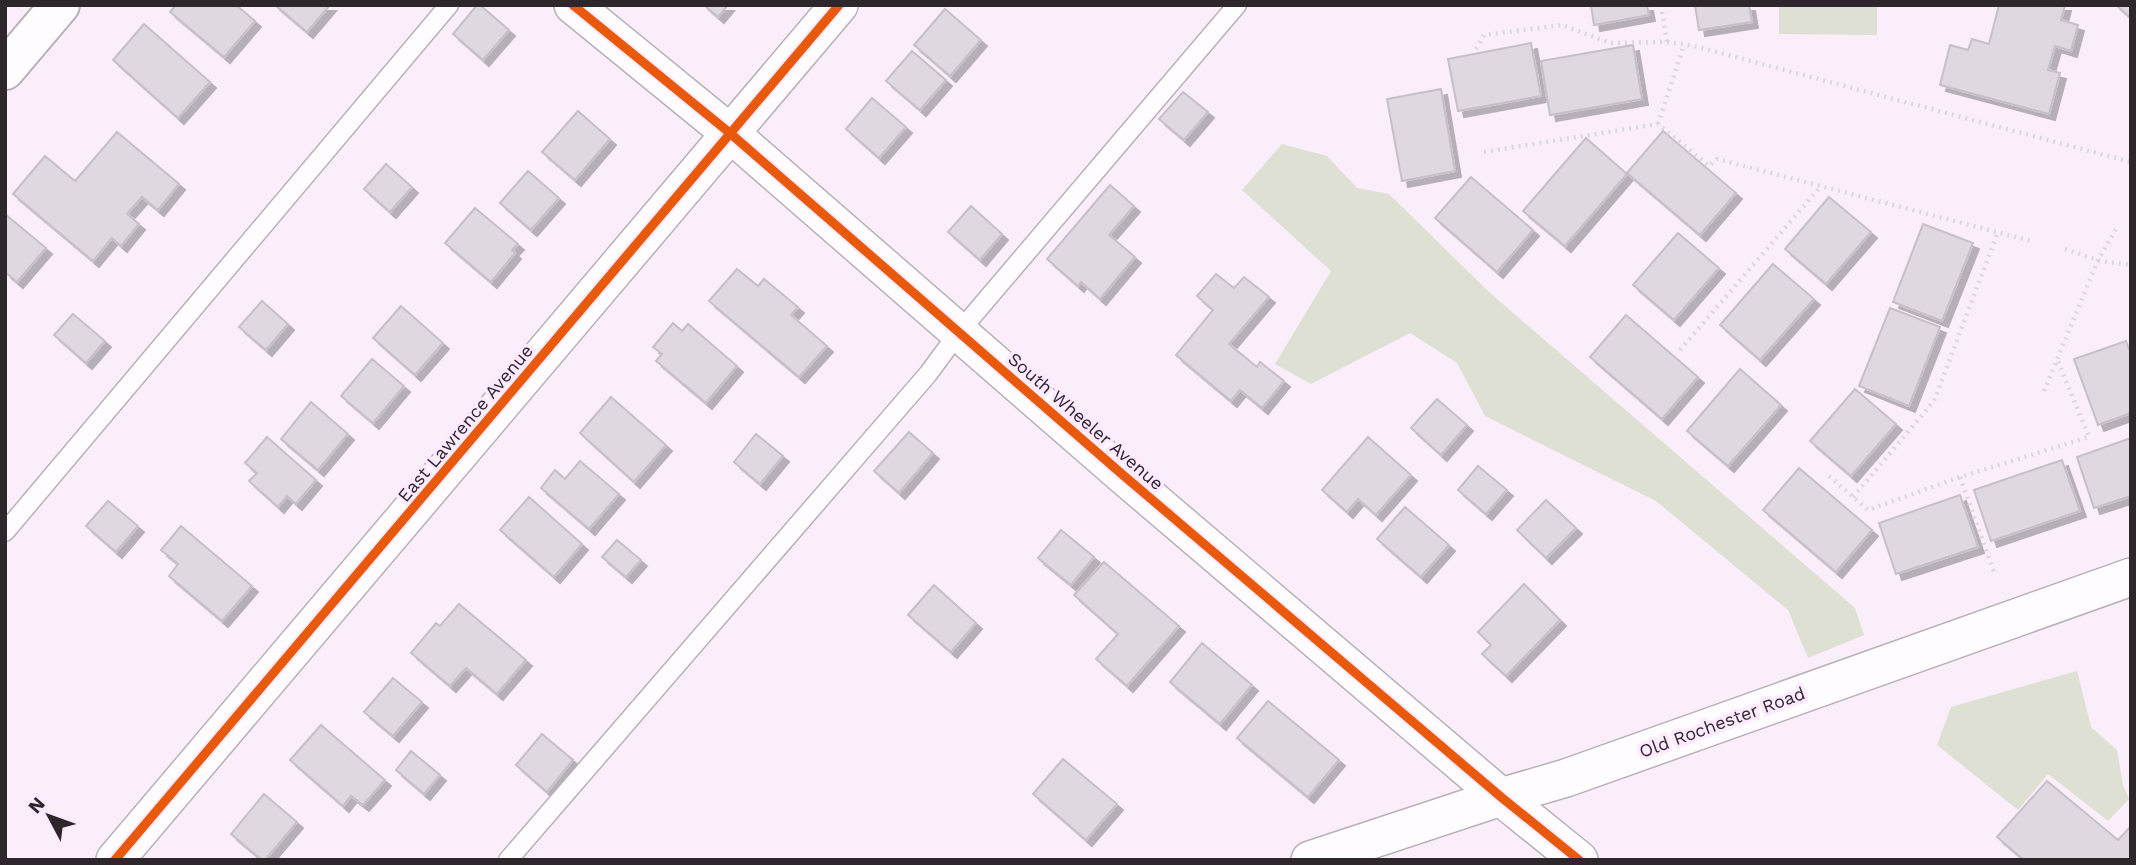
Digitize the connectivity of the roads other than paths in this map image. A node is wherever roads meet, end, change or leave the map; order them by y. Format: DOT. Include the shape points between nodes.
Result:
graph roads {
  1 [pos="60,5"];
  2 [pos="449,5"];
  3 [pos="573,5"];
  4 [pos="839,5"];
  5 [pos="1237,5"];
  6 [pos="5,70"];
  7 [pos="731,134"];
  8 [pos="959,332"];
  9 [pos="5,532"];
  10 [pos="2131,577"];
  11 [pos="1501,797"];
  12 [pos="1563,855"];
  13 [pos="115,860"];
  14 [pos="508,860"];
  15 [pos="1310,860"];
  1 -- 6 [label="street"];
  2 -- 9 [label="lane"];
  3 -- 7 [label="street, South Wheeler Avenue"];
  4 -- 7 [label="street, East Lawrence Avenue"];
  5 -- 8 [label="lane"];
  7 -- 8 [label="street, South Wheeler Avenue"];
  7 -- 13 [label="street, East Lawrence Avenue"];
  8 -- 11 [label="street, South Wheeler Avenue"];
  8 -- 14 [label="lane" via="928,374"];
  10 -- 11 [label="street, Old Rochester Road"];
  11 -- 12 [label="street, South Wheeler Avenue"];
  11 -- 15 [label="street, Old Rochester Road"];
}
